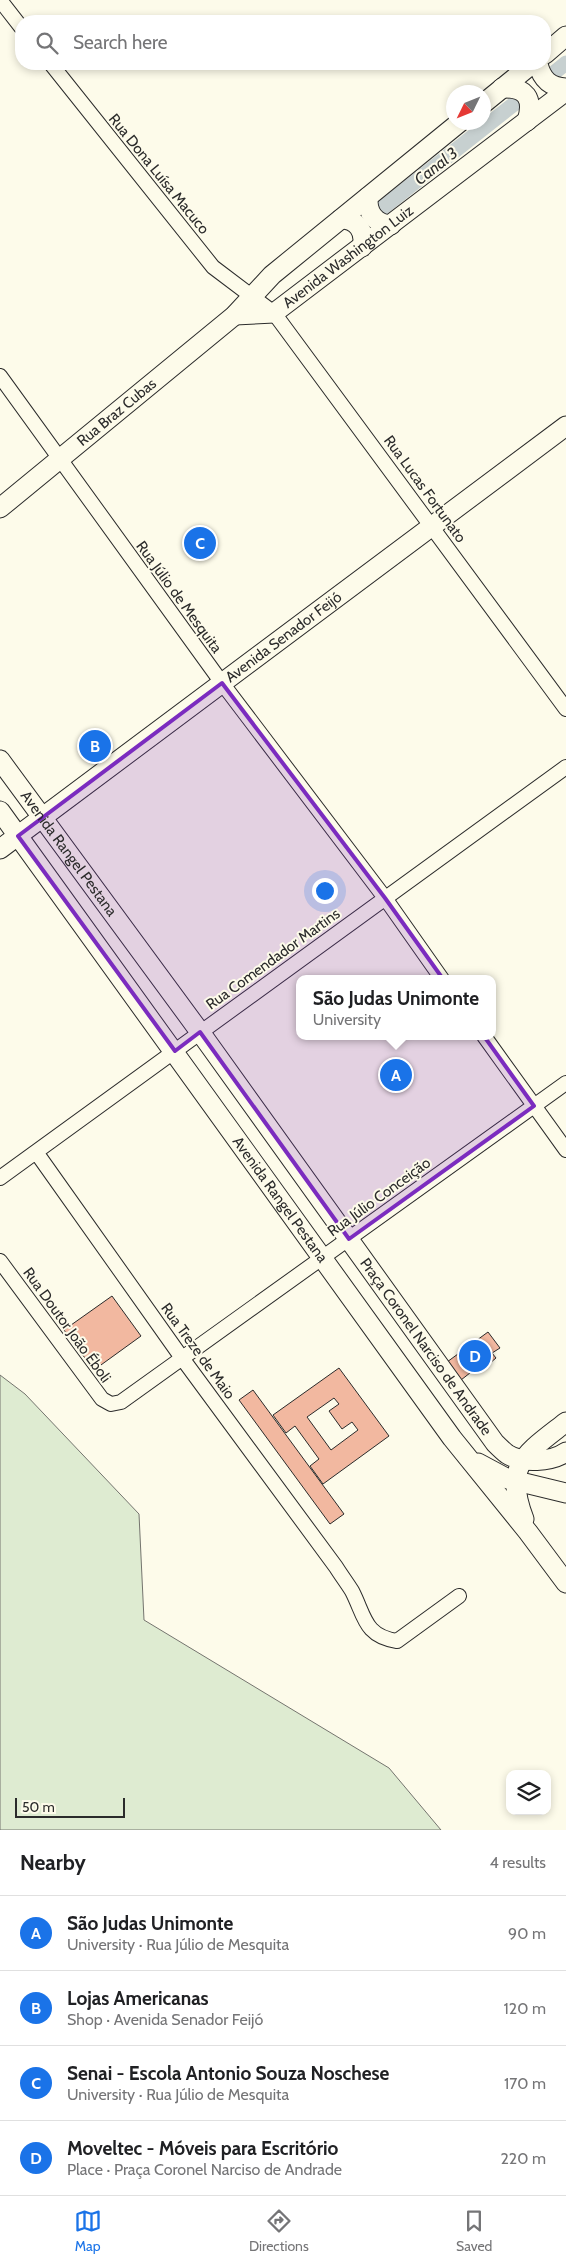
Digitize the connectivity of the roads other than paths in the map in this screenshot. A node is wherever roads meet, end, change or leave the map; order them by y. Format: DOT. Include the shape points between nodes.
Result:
graph roads {
  1 [pos="0,0"];
  2 [pos="15,19"];
  3 [pos="566,36"];
  4 [pos="551,49"];
  5 [pos="56,70"];
  6 [pos="524,70"];
  7 [pos="539,70"];
  8 [pos="502,88"];
  9 [pos="566,90"];
  10 [pos="491,97"];
  11 [pos="527,121"];
  12 [pos="450,130"];
  13 [pos="368,197"];
  14 [pos="341,219"];
  15 [pos="391,225"];
  16 [pos="362,247"];
  17 [pos="251,296"];
  18 [pos="274,313"];
  19 [pos="235,315"];
  20 [pos="0,376"];
  21 [pos="566,426"];
  22 [pos="58,458"];
  23 [pos="0,508"];
  24 [pos="431,525"];
  25 [pos="222,682"];
  26 [pos="566,708"];
  27 [pos="0,760"];
  28 [pos="566,767"];
  29 [pos="0,812"];
  30 [pos="42,818"];
  31 [pos="18,836"];
  32 [pos="0,849"];
  33 [pos="385,898"];
  34 [pos="439,975"];
  35 [pos="200,1032"];
  36 [pos="487,1040"];
  37 [pos="175,1051"];
  38 [pos="566,1083"];
  39 [pos="534,1106"];
  40 [pos="566,1150"];
  41 [pos="36,1152"];
  42 [pos="0,1178"];
  43 [pos="349,1239"];
  44 [pos="322,1258"];
  45 [pos="0,1261"];
  46 [pos="182,1358"];
  47 [pos="111,1404"];
  48 [pos="559,1427"];
  49 [pos="460,1448"];
  50 [pos="566,1452"];
  51 [pos="524,1458"];
  52 [pos="515,1481"];
  53 [pos="542,1487"];
  54 [pos="566,1493"];
  55 [pos="528,1532"];
  56 [pos="566,1583"];
  57 [pos="459,1596"];
  1 -- 2 [label="street"];
  3 -- 4 [label="main road"];
  5 -- 17 [label="street, Rua Dona Luísa Macuco" via="213,267"];
  6 -- 8 [label="main road"];
  7 -- 9 [label="main road" via="547,82"];
  8 -- 10 [label="main road"];
  8 -- 11 [label="main road" via="514,88 529,100 531,108"];
  9 -- 11 [label="main road, Avenida Washington Luiz"];
  11 -- 15 [label="main road, Avenida Washington Luiz"];
  12 -- 13 [label="main road, Avenida Washington Luiz"];
  13 -- 14 [label="main road, Avenida Washington Luiz"];
  13 -- 15 [label="main road" via="372,217"];
  14 -- 16 [label="main road" via="359,226 363,236"];
  14 -- 17 [label="main road, Avenida Washington Luiz"];
  15 -- 16 [label="main road, Avenida Washington Luiz"];
  16 -- 18 [label="main road, Avenida Washington Luiz"];
  17 -- 18 [label="street, Rua Lucas Fortunato"];
  17 -- 19 [label="main road, Rua Braz Cubas"];
  18 -- 19 [label="main road"];
  18 -- 24 [label="street, Rua Lucas Fortunato"];
  19 -- 22 [label="main road, Rua Braz Cubas"];
  20 -- 22 [label="street, Rua Júlio de Mesquita"];
  21 -- 24 [label="main road, Avenida Senador Feijó"];
  22 -- 23 [label="main road, Rua Braz Cubas"];
  22 -- 25 [label="street, Rua Júlio de Mesquita"];
  24 -- 25 [label="main road, Avenida Senador Feijó"];
  24 -- 26 [label="street, Rua Lucas Fortunato"];
  25 -- 30 [label="main road, Avenida Senador Feijó"];
  25 -- 33 [label="street, Rua Júlio de Mesquita"];
  27 -- 30 [label="main road, Avenida Rangel Pestana"];
  28 -- 33 [label="street, Rua Comendador Martins"];
  29 -- 31 [label="main road, Avenida Rangel Pestana"];
  30 -- 31 [label="main road, Avenida Senador Feijó"];
  30 -- 35 [label="main road, Avenida Rangel Pestana"];
  31 -- 32 [label="main road, Avenida Senador Feijó"];
  31 -- 37 [label="main road, Avenida Rangel Pestana"];
  33 -- 34 [label="street, Rua Júlio de Mesquita"];
  33 -- 35 [label="street, Rua Comendador Martins"];
  35 -- 37 [label="street, Rua Comendador Martins"];
  35 -- 43 [label="main road, Avenida Rangel Pestana"];
  36 -- 39 [label="street"];
  37 -- 41 [label="street, Rua Comendador Martins"];
  37 -- 44 [label="main road, Avenida Rangel Pestana"];
  38 -- 39 [label="street, Rua Júlio Conceição"];
  39 -- 40 [label="street"];
  39 -- 43 [label="street, Rua Júlio Conceição"];
  41 -- 42 [label="street, Rua Comendador Martins"];
  41 -- 46 [label="street, Rua Treze de Maio"];
  43 -- 44 [label="street, Rua Júlio Conceição"];
  43 -- 51 [label="main road, Praça Coronel Narciso de Andrade" via="495,1443"];
  44 -- 46 [label="street, Rua Júlio Conceição"];
  44 -- 49 [label="main road, Avenida Rangel Pestana"];
  45 -- 47 [label="street, Rua Doutor João Éboli" via="102,1399"];
  46 -- 47 [label="street, Rua Júlio Conceição" via="121,1402"];
  46 -- 57 [label="street, Rua Treze de Maio" via="352,1590 369,1629 382,1639 396,1641"];
  48 -- 51 [label="main road"];
  49 -- 52 [label="main road" via="482,1466"];
  49 -- 55 [label="main road, Avenida Rangel Pestana"];
  50 -- 51 [label="main road"];
  51 -- 52 [label="main road" via="516,1470"];
  51 -- 53 [label="main road"];
  52 -- 53 [label="main road"];
  52 -- 55 [label="main road" via="517,1502"];
  53 -- 54 [label="main road"];
  55 -- 56 [label="main road, Avenida Rangel Pestana"];
}
